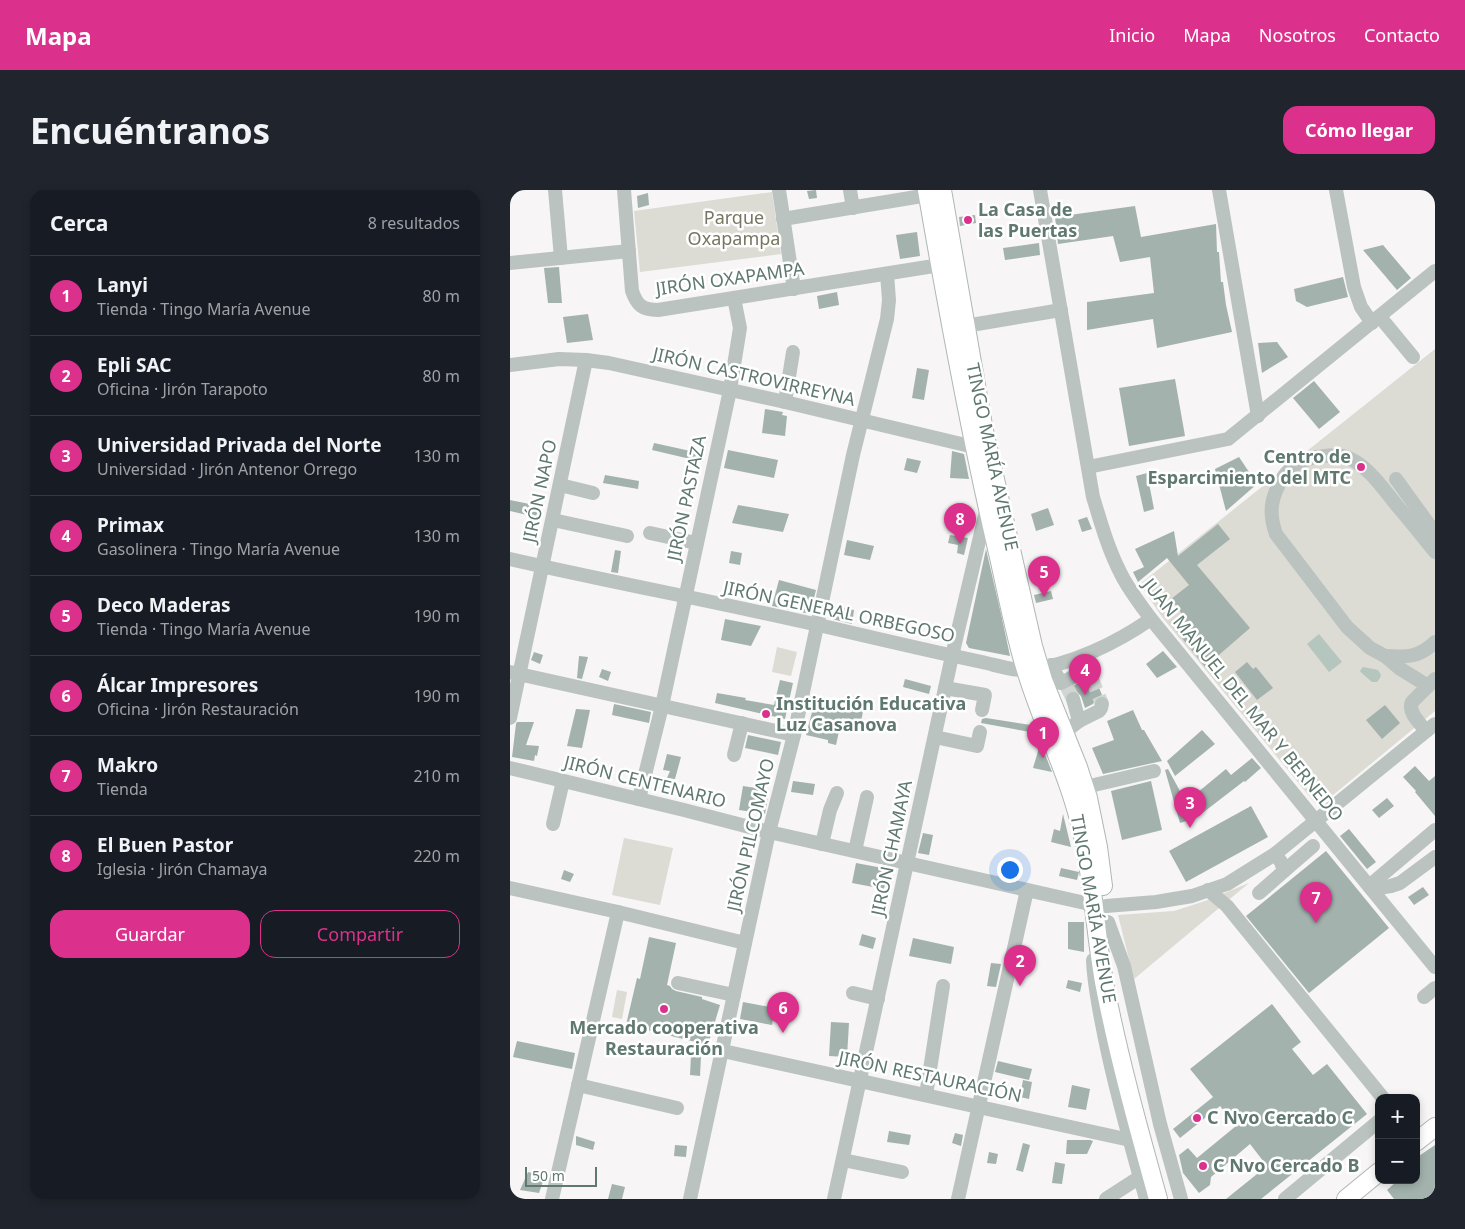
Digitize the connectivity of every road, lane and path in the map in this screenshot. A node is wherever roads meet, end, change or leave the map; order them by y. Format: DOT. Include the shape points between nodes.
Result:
graph roads {
  1 [pos="555,190"];
  2 [pos="624,190"];
  3 [pos="778,190"];
  4 [pos="850,190"];
  5 [pos="1040,190"];
  6 [pos="1219,190"];
  7 [pos="1336,190"];
  8 [pos="932,192"];
  9 [pos="853,208"];
  10 [pos="783,219"];
  11 [pos="629,251"];
  12 [pos="561,258"];
  13 [pos="510,263"];
  14 [pos="940,265"];
  15 [pos="1435,271"];
  16 [pos="887,274"];
  17 [pos="794,289"];
  18 [pos="734,298"];
  19 [pos="1061,310"];
  20 [pos="1376,320"];
  21 [pos="965,326"];
  22 [pos="793,352"];
  23 [pos="1413,358"];
  24 [pos="586,360"];
  25 [pos="510,364"];
  26 [pos="730,390"];
  27 [pos="785,402"];
  28 [pos="1258,416"];
  29 [pos="862,421"];
  30 [pos="980,445"];
  31 [pos="1088,467"];
  32 [pos="1396,479"];
  33 [pos="560,485"];
  34 [pos="593,493"];
  35 [pos="987,506"];
  36 [pos="553,520"];
  37 [pos="650,533"];
  38 [pos="1435,533"];
  39 [pos="626,536"];
  40 [pos="696,543"];
  41 [pos="1435,552"];
  42 [pos="510,559"];
  43 [pos="543,567"];
  44 [pos="685,598"];
  45 [pos="1151,619"];
  46 [pos="817,625"];
  47 [pos="1435,642"];
  48 [pos="952,656"];
  49 [pos="1080,656"];
  50 [pos="1385,656"];
  51 [pos="1040,671"];
  52 [pos="515,673"];
  53 [pos="1431,682"];
  54 [pos="945,688"];
  55 [pos="1067,689"];
  56 [pos="1102,704"];
  57 [pos="662,706"];
  58 [pos="982,710"];
  59 [pos="510,718"];
  60 [pos="1079,721"];
  61 [pos="742,723"];
  62 [pos="1431,727"];
  63 [pos="980,732"];
  64 [pos="1065,732"];
  65 [pos="794,735"];
  66 [pos="935,737"];
  67 [pos="1065,752"];
  68 [pos="734,755"];
  69 [pos="510,768"];
  70 [pos="1154,771"];
  71 [pos="563,781"];
  72 [pos="1078,789"];
  73 [pos="838,793"];
  74 [pos="867,797"];
  75 [pos="639,799"];
  76 [pos="1316,821"];
  77 [pos="553,824"];
  78 [pos="1435,830"];
  79 [pos="769,832"];
  80 [pos="822,844"];
  81 [pos="1312,846"];
  82 [pos="855,851"];
  83 [pos="1275,854"];
  84 [pos="1435,856"];
  85 [pos="908,863"];
  86 [pos="1284,871"];
  87 [pos="1370,887"];
  88 [pos="510,888"];
  89 [pos="1027,890"];
  90 [pos="1208,890"];
  91 [pos="1258,893"];
  92 [pos="618,912"];
  93 [pos="1101,914"];
  94 [pos="745,943"];
  95 [pos="1435,966"];
  96 [pos="678,983"];
  97 [pos="943,986"];
  98 [pos="853,993"];
  99 [pos="734,995"];
  100 [pos="878,999"];
  101 [pos="723,1051"];
  102 [pos="860,1081"];
  103 [pos="578,1085"];
  104 [pos="1380,1094"];
  105 [pos="926,1096"];
  106 [pos="979,1107"];
  107 [pos="676,1108"];
  108 [pos="1375,1124"];
  109 [pos="1435,1127"];
  110 [pos="1420,1139"];
  111 [pos="1130,1140"];
  112 [pos="843,1160"];
  113 [pos="902,1172"];
  114 [pos="1375,1175"];
  115 [pos="1140,1177"];
  116 [pos="552,1199"];
  117 [pos="690,1199"];
  118 [pos="834,1199"];
  119 [pos="958,1199"];
  120 [pos="1106,1199"];
  121 [pos="1146,1199"];
  122 [pos="1158,1199"];
  123 [pos="1170,1199"];
  124 [pos="1181,1199"];
  125 [pos="1285,1199"];
  126 [pos="1346,1199"];
  1 -- 12 [label="street"];
  2 -- 11 [label="street"];
  3 -- 10 [label="street"];
  4 -- 9 [label="street"];
  5 -- 19 [label="street, JUAN MANUEL DEL MAR Y BERNEDO"];
  6 -- 28 [label="street"];
  7 -- 20 [label="street" via="1354,287 1361,308"];
  8 -- 9 [label="street"];
  8 -- 14 [label="main road"];
  8 -- 21 [label="main road, TINGO MARÍA AVENUE"];
  9 -- 10 [label="street"];
  10 -- 17 [label="street"];
  11 -- 12 [label="street"];
  11 -- 18 [label="street, JIRÓN OXAPAMPA" via="632,291 641,307 658,310"];
  12 -- 13 [label="street"];
  14 -- 16 [label="street, JIRÓN OXAPAMPA"];
  14 -- 30 [label="main road"];
  15 -- 20 [label="street"];
  16 -- 17 [label="street, JIRÓN OXAPAMPA"];
  16 -- 29 [label="street, JIRÓN PILCOMAYO" via="887,319"];
  17 -- 18 [label="street, JIRÓN OXAPAMPA"];
  18 -- 26 [label="street, JIRÓN PASTAZA" via="740,328"];
  19 -- 21 [label="street"];
  19 -- 31 [label="street, JUAN MANUEL DEL MAR Y BERNEDO"];
  20 -- 23 [label="street"];
  20 -- 28 [label="street"];
  21 -- 30 [label="main road, TINGO MARÍA AVENUE"];
  22 -- 27 [label="street"];
  24 -- 25 [label="street, JIRÓN CASTROVIRREYNA"];
  24 -- 26 [label="street, JIRÓN CASTROVIRREYNA"];
  24 -- 33 [label="street, JIRÓN NAPO"];
  26 -- 27 [label="street, JIRÓN CASTROVIRREYNA"];
  26 -- 40 [label="street, JIRÓN PASTAZA"];
  27 -- 29 [label="street, JIRÓN CASTROVIRREYNA"];
  28 -- 31 [label="street" via="1235,435 1220,442"];
  29 -- 30 [label="street, JIRÓN CASTROVIRREYNA"];
  29 -- 46 [label="street, JIRÓN PILCOMAYO"];
  30 -- 35 [label="main road, TINGO MARÍA AVENUE"];
  30 -- 51 [label="main road, TINGO MARÍA AVENUE"];
  31 -- 45 [label="street, JUAN MANUEL DEL MAR Y BERNEDO" via="1093,497 1112,556 1133,595"];
  32 -- 38 [label="street"];
  33 -- 34 [label="street"];
  33 -- 36 [label="street, JIRÓN NAPO"];
  35 -- 48 [label="street, JIRÓN CHAMAYA"];
  35 -- 51 [label="main road, TINGO MARÍA AVENUE"];
  36 -- 39 [label="street"];
  36 -- 43 [label="street, JIRÓN NAPO"];
  37 -- 40 [label="street"];
  40 -- 44 [label="street, JIRÓN PASTAZA"];
  41 -- 50 [label="street" via="1373,476 1343,456 1312,458 1290,470 1278,486 1270,511 1276,534 1347,627 1370,648"];
  42 -- 43 [label="street, JIRÓN GENERAL ORBEGOSO"];
  43 -- 44 [label="street, JIRÓN GENERAL ORBEGOSO"];
  43 -- 52 [label="street, JIRÓN NAPO"];
  44 -- 46 [label="street, JIRÓN GENERAL ORBEGOSO"];
  44 -- 57 [label="street, JIRÓN PASTAZA"];
  45 -- 49 [label="street, JIRÓN GENERAL ORBEGOSO" via="1117,640"];
  45 -- 76 [label="street, JUAN MANUEL DEL MAR Y BERNEDO"];
  46 -- 48 [label="street, JIRÓN GENERAL ORBEGOSO"];
  46 -- 65 [label="street, JIRÓN PILCOMAYO"];
  47 -- 50 [label="street" via="1418,654"];
  48 -- 51 [label="street, JIRÓN GENERAL ORBEGOSO" via="1019,670"];
  48 -- 54 [label="street, JIRÓN CHAMAYA"];
  49 -- 51 [label="street, JIRÓN GENERAL ORBEGOSO"];
  49 -- 55 [label="street" via="1088,674"];
  50 -- 53 [label="street" via="1399,668"];
  51 -- 55 [label="street"];
  51 -- 64 [label="main road, TINGO MARÍA AVENUE"];
  51 -- 67 [label="main road, TINGO MARÍA AVENUE"];
  52 -- 57 [label="street"];
  52 -- 59 [label="street, JIRÓN NAPO"];
  53 -- 62 [label="street" via="1410,706"];
  54 -- 58 [label="street" via="985,695"];
  54 -- 66 [label="street, JIRÓN CHAMAYA"];
  55 -- 60 [label="street"];
  56 -- 60 [label="street" via="1098,711"];
  57 -- 61 [label="street"];
  57 -- 75 [label="street, JIRÓN PASTAZA"];
  60 -- 64 [label="street"];
  61 -- 65 [label="street"];
  61 -- 68 [label="street"];
  62 -- 76 [label="street, JIRÓN CENTENARIO"];
  63 -- 66 [label="street" via="977,746"];
  64 -- 67 [label="main road, TINGO MARÍA AVENUE"];
  65 -- 79 [label="street, JIRÓN PILCOMAYO"];
  66 -- 85 [label="street, JIRÓN CHAMAYA"];
  67 -- 72 [label="main road, TINGO MARÍA AVENUE"];
  69 -- 71 [label="street, JIRÓN CENTENARIO"];
  70 -- 72 [label="street"];
  71 -- 75 [label="street, JIRÓN CENTENARIO"];
  71 -- 77 [label="street"];
  72 -- 93 [label="main road, TINGO MARÍA AVENUE" via="1094,823"];
  73 -- 80 [label="street" via="830,810"];
  74 -- 82 [label="street"];
  75 -- 79 [label="street, JIRÓN CENTENARIO"];
  76 -- 83 [label="street, JIRÓN CENTENARIO"];
  76 -- 87 [label="street, JUAN MANUEL DEL MAR Y BERNEDO"];
  78 -- 87 [label="street"];
  79 -- 80 [label="street, JIRÓN CENTENARIO"];
  79 -- 94 [label="street, JIRÓN PILCOMAYO"];
  80 -- 82 [label="street, JIRÓN CENTENARIO"];
  81 -- 86 [label="street"];
  82 -- 85 [label="street, JIRÓN CENTENARIO"];
  83 -- 86 [label="street"];
  83 -- 90 [label="street, JIRÓN CENTENARIO" via="1226,884"];
  84 -- 87 [label="street" via="1400,883"];
  85 -- 89 [label="street, JIRÓN CENTENARIO"];
  85 -- 100 [label="street, JIRÓN CHAMAYA"];
  86 -- 91 [label="street"];
  87 -- 95 [label="street, JUAN MANUEL DEL MAR Y BERNEDO"];
  88 -- 92 [label="street"];
  89 -- 93 [label="street, JIRÓN CENTENARIO"];
  89 -- 106 [label="street"];
  90 -- 93 [label="street, JIRÓN CENTENARIO"];
  90 -- 104 [label="street" via="1226,906"];
  92 -- 94 [label="street"];
  92 -- 103 [label="street"];
  93 -- 111 [label="street" via="1093,948 1097,998"];
  93 -- 122 [label="main road, TINGO MARÍA AVENUE" via="1100,957 1117,1044"];
  93 -- 123 [label="main road, TINGO MARÍA AVENUE" via="1129,1043"];
  93 -- 124 [label="street, TINGO MARÍA AVENUE" via="1124,966 1155,1105"];
  94 -- 99 [label="street, JIRÓN PILCOMAYO"];
  96 -- 99 [label="street"];
  97 -- 105 [label="street"];
  98 -- 100 [label="street"];
  99 -- 101 [label="street, JIRÓN PILCOMAYO"];
  100 -- 102 [label="street, JIRÓN CHAMAYA"];
  101 -- 102 [label="street, JIRÓN RESTAURACIÓN"];
  101 -- 117 [label="street, JIRÓN PILCOMAYO"];
  102 -- 105 [label="street, JIRÓN RESTAURACIÓN"];
  102 -- 112 [label="street, JIRÓN CHAMAYA"];
  103 -- 107 [label="street"];
  103 -- 116 [label="street"];
  105 -- 106 [label="street, JIRÓN RESTAURACIÓN"];
  106 -- 111 [label="street, JIRÓN RESTAURACIÓN"];
  106 -- 119 [label="street"];
  108 -- 125 [label="street"];
  109 -- 110 [label="main road"];
  111 -- 115 [label="street"];
  112 -- 113 [label="street"];
  112 -- 118 [label="street, JIRÓN CHAMAYA"];
  114 -- 126 [label="main road"];
  115 -- 120 [label="street"];
  115 -- 121 [label="street"];
}
